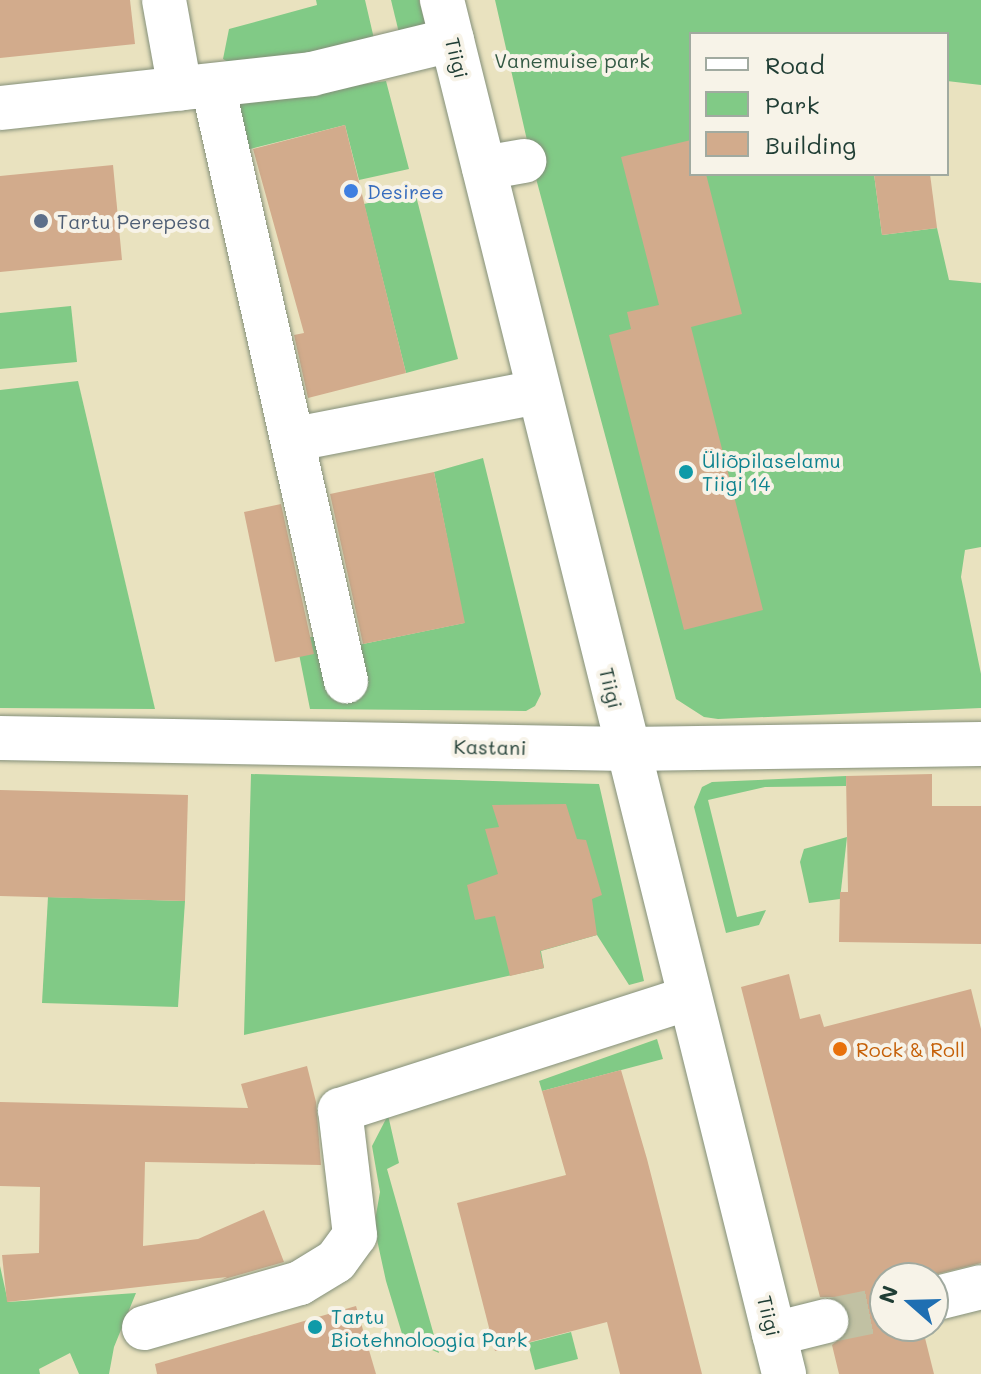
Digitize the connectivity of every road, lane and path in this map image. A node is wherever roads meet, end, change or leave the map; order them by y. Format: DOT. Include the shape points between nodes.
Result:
graph roads {
  1 [pos="164,0"];
  2 [pos="447,20"];
  3 [pos="196,88"];
  4 [pos="0,108"];
  5 [pos="538,392"];
  6 [pos="296,439"];
  7 [pos="346,681"];
  8 [pos="0,738"];
  9 [pos="981,744"];
  10 [pos="627,749"];
  11 [pos="689,998"];
  12 [pos="981,1287"];
  13 [pos="949,1295"];
  14 [pos="826,1321"];
  15 [pos="144,1328"];
  16 [pos="779,1354"];
  1 -- 3 [label="street"];
  2 -- 3 [label="street" via="312,74"];
  2 -- 5 [label="street, Tiigi" via="504,164"];
  3 -- 4 [label="street"];
  3 -- 6 [label="street"];
  5 -- 6 [label="street"];
  5 -- 10 [label="street, Tiigi"];
  6 -- 7 [label="street"];
  8 -- 10 [label="street, Kastani"];
  9 -- 10 [label="street, Kastani"];
  10 -- 11 [label="street, Tiigi"];
  11 -- 15 [label="street" via="340,1110 355,1235 336,1261 300,1283"];
  11 -- 16 [label="street, Tiigi"];
  12 -- 13 [label="street"];
  14 -- 16 [label="street"];
}
